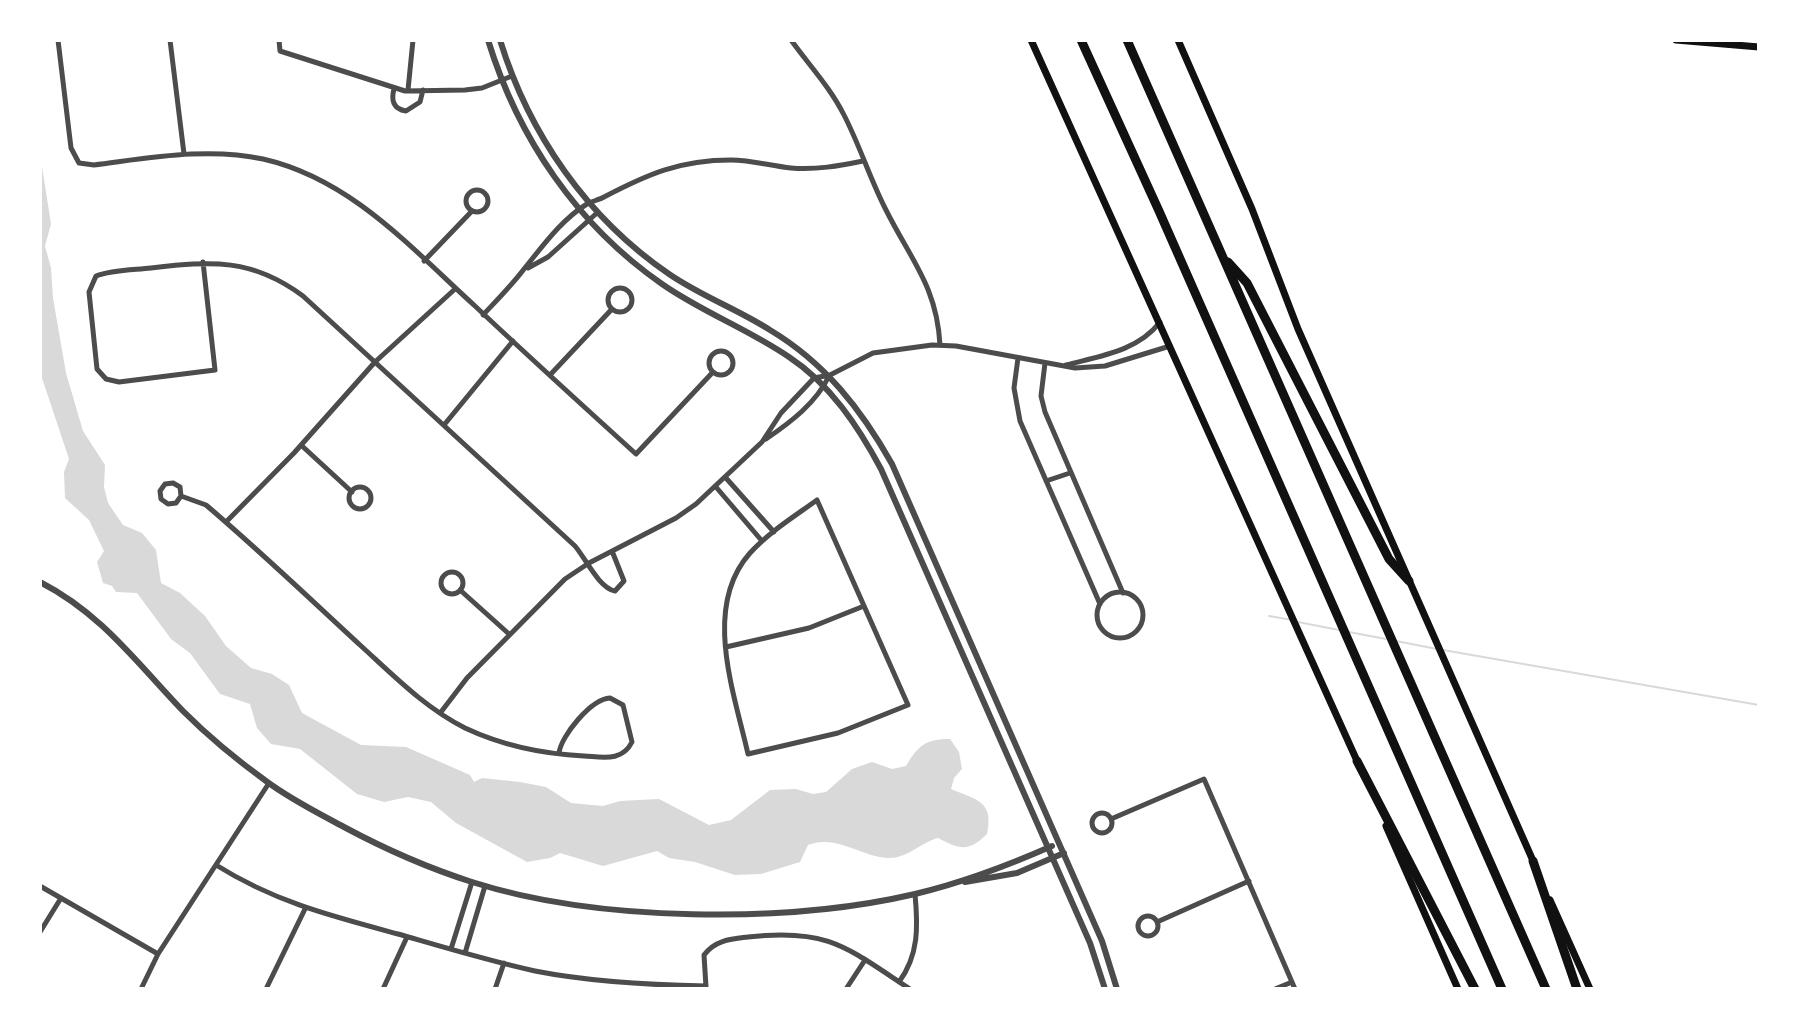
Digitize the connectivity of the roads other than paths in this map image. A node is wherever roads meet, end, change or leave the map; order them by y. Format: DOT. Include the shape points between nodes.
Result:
graph roads {
  1 [pos="58,40"];
  2 [pos="170,40"];
  3 [pos="279,40"];
  4 [pos="413,40"];
  5 [pos="488,40"];
  6 [pos="500,40"];
  7 [pos="791,40"];
  8 [pos="1031,40"];
  9 [pos="1081,40"];
  10 [pos="1127,40"];
  11 [pos="1178,40"];
  12 [pos="1676,40"];
  13 [pos="1759,47"];
  14 [pos="512,76"];
  15 [pos="502,81"];
  16 [pos="394,89"];
  17 [pos="408,90"];
  18 [pos="423,90"];
  19 [pos="184,154"];
  20 [pos="863,161"];
  21 [pos="589,203"];
  22 [pos="580,210"];
  23 [pos="472,211"];
  24 [pos="598,212"];
  25 [pos="589,220"];
  26 [pos="1221,253"];
  27 [pos="424,261"];
  28 [pos="203,262"];
  29 [pos="524,270"];
  30 [pos="455,289"];
  31 [pos="612,309"];
  32 [pos="483,315"];
  33 [pos="1160,322"];
  34 [pos="513,341"];
  35 [pos="940,345"];
  36 [pos="1171,346"];
  37 [pos="1018,358"];
  38 [pos="375,362"];
  39 [pos="1045,363"];
  40 [pos="1065,365"];
  41 [pos="713,372"];
  42 [pos="550,375"];
  43 [pos="830,375"];
  44 [pos="814,378"];
  45 [pos="824,387"];
  46 [pos="444,425"];
  47 [pos="762,442"];
  48 [pos="301,445"];
  49 [pos="1070,473"];
  50 [pos="726,478"];
  51 [pos="1046,481"];
  52 [pos="716,487"];
  53 [pos="352,492"];
  54 [pos="181,496"];
  55 [pos="226,522"];
  56 [pos="774,532"];
  57 [pos="763,541"];
  58 [pos="612,551"];
  59 [pos="589,563"];
  60 [pos="1409,581"];
  61 [pos="40,582"];
  62 [pos="460,590"];
  63 [pos="1123,593"];
  64 [pos="1100,604"];
  65 [pos="864,606"];
  66 [pos="509,634"];
  67 [pos="726,647"];
  68 [pos="441,712"];
  69 [pos="559,753"];
  70 [pos="1357,761"];
  71 [pos="269,783"];
  72 [pos="1111,819"];
  73 [pos="1059,842"];
  74 [pos="1048,847"];
  75 [pos="1064,853"];
  76 [pos="1053,858"];
  77 [pos="1533,861"];
  78 [pos="216,865"];
  79 [pos="1249,881"];
  80 [pos="472,882"];
  81 [pos="953,883"];
  82 [pos="40,886"];
  83 [pos="485,886"];
  84 [pos="915,894"];
  85 [pos="61,898"];
  86 [pos="305,909"];
  87 [pos="1157,922"];
  88 [pos="40,932"];
  89 [pos="407,937"];
  90 [pos="451,949"];
  91 [pos="465,953"];
  92 [pos="158,954"];
  93 [pos="865,959"];
  94 [pos="504,963"];
  95 [pos="605,981"];
  96 [pos="899,982"];
  97 [pos="1294,986"];
  98 [pos="706,988"];
  99 [pos="141,989"];
  100 [pos="266,989"];
  101 [pos="383,989"];
  102 [pos="495,989"];
  103 [pos="604,989"];
  104 [pos="846,989"];
  105 [pos="910,989"];
  106 [pos="1105,989"];
  107 [pos="1117,989"];
  108 [pos="1275,989"];
  109 [pos="1458,989"];
  110 [pos="1475,989"];
  111 [pos="1502,989"];
  112 [pos="1546,989"];
  113 [pos="1577,989"];
  114 [pos="1590,989"];
  1 -- 19 [label="street" via="71,148 79,163"];
  2 -- 19 [label="street"];
  3 -- 16 [label="street" via="280,51"];
  4 -- 17 [label="street"];
  5 -- 15 [label="street"];
  6 -- 14 [label="street"];
  7 -- 20 [label="street" via="844,114"];
  8 -- 33 [label="main road"];
  9 -- 111 [label="highway"];
  10 -- 26 [label="highway"];
  11 -- 60 [label="main road"];
  12 -- 13 [label="main road"];
  14 -- 15 [label="street"];
  14 -- 21 [label="street" via="553,154"];
  15 -- 18 [label="street" via="465,90"];
  15 -- 22 [label="street" via="542,159"];
  16 -- 17 [label="street"];
  16 -- 18 [label="street" via="394,104 406,111 420,102"];
  17 -- 18 [label="street"];
  19 -- 27 [label="street" via="261,159 319,178 373,214"];
  20 -- 21 [label="street" via="805,169 708,160 655,172"];
  20 -- 35 [label="street" via="926,281"];
  21 -- 22 [label="street"];
  21 -- 24 [label="street"];
  22 -- 25 [label="street"];
  22 -- 29 [label="street"];
  23 -- 23 [label="street" via="487,207 483,192 468,196"];
  23 -- 27 [label="street"];
  24 -- 25 [label="street"];
  24 -- 43 [label="street" via="669,274 770,329"];
  25 -- 29 [label="street" via="548,257"];
  25 -- 44 [label="street" via="664,286 791,358"];
  26 -- 60 [label="highway" via="1247,283 1389,559"];
  26 -- 112 [label="highway"];
  27 -- 30 [label="street"];
  28 -- 28 [label="street" via="102,274 92,280 97,369 106,379 119,382 215,370"];
  28 -- 38 [label="street" via="245,267 276,278"];
  29 -- 32 [label="street"];
  30 -- 32 [label="street"];
  30 -- 38 [label="street"];
  31 -- 31 [label="street" via="630,307 629,292 612,292"];
  31 -- 42 [label="street"];
  32 -- 34 [label="street"];
  33 -- 36 [label="main road"];
  33 -- 40 [label="street" via="1136,344"];
  34 -- 42 [label="street"];
  34 -- 46 [label="street"];
  35 -- 37 [label="street"];
  35 -- 43 [label="street" via="873,353"];
  36 -- 40 [label="street" via="1105,366"];
  36 -- 70 [label="main road"];
  37 -- 39 [label="street"];
  37 -- 51 [label="street" via="1015,403"];
  38 -- 46 [label="street"];
  38 -- 48 [label="street"];
  39 -- 40 [label="street"];
  39 -- 49 [label="street" via="1041,396"];
  41 -- 41 [label="street" via="730,371 729,354 712,355"];
  41 -- 42 [label="street" via="636,454"];
  43 -- 44 [label="street"];
  43 -- 45 [label="street"];
  43 -- 73 [label="street" via="859,409 892,464"];
  44 -- 45 [label="street"];
  44 -- 47 [label="street"];
  45 -- 47 [label="street" via="791,422"];
  45 -- 74 [label="street" via="850,417 881,469"];
  46 -- 59 [label="street"];
  47 -- 50 [label="street"];
  48 -- 53 [label="street"];
  48 -- 55 [label="street"];
  49 -- 51 [label="street"];
  49 -- 63 [label="street"];
  50 -- 52 [label="street"];
  50 -- 56 [label="street"];
  51 -- 64 [label="street"];
  52 -- 57 [label="street"];
  52 -- 58 [label="street" via="676,518"];
  53 -- 53 [label="street" via="354,507 369,505 367,490"];
  54 -- 54 [label="street" via="173,483 160,491 168,504"];
  54 -- 55 [label="street" via="206,505"];
  55 -- 68 [label="street" via="399,681"];
  56 -- 57 [label="street"];
  56 -- 65 [label="street" via="817,500"];
  57 -- 67 [label="street" via="731,584 724,616"];
  58 -- 59 [label="street"];
  58 -- 59 [label="street" via="624,581 615,591 603,584"];
  59 -- 66 [label="street"];
  60 -- 77 [label="main road"];
  61 -- 71 [label="street" via="109,629 184,711"];
  62 -- 62 [label="street" via="459,574 444,575 445,591"];
  62 -- 66 [label="street"];
  63 -- 64 [label="street"];
  63 -- 64 [label="street" via="1136,600 1142,613 1139,627 1129,636 1115,638 1102,630"];
  65 -- 67 [label="street" via="809,628"];
  65 -- 67 [label="street" via="908,705 838,733 748,754"];
  66 -- 68 [label="street"];
  68 -- 69 [label="street" via="487,737"];
  69 -- 69 [label="street" via="565,735 604,698 619,701 626,709 632,737 626,752 614,757"];
  70 -- 109 [label="main road"];
  70 -- 110 [label="highway"];
  71 -- 78 [label="street"];
  71 -- 80 [label="street" via="367,839"];
  72 -- 72 [label="street" via="1098,814 1093,827 1106,832"];
  72 -- 79 [label="street" via="1204,779"];
  73 -- 74 [label="street"];
  73 -- 75 [label="street"];
  74 -- 76 [label="street"];
  74 -- 81 [label="street"];
  75 -- 76 [label="street"];
  75 -- 107 [label="street"];
  76 -- 81 [label="street" via="997,878"];
  76 -- 106 [label="street"];
  77 -- 113 [label="highway"];
  77 -- 114 [label="main road"];
  78 -- 86 [label="street"];
  78 -- 92 [label="street"];
  79 -- 87 [label="street"];
  79 -- 97 [label="street"];
  80 -- 83 [label="street"];
  80 -- 90 [label="street"];
  81 -- 84 [label="street"];
  82 -- 85 [label="street"];
  83 -- 84 [label="street" via="581,905 675,913 828,908"];
  83 -- 91 [label="street"];
  84 -- 96 [label="street" via="916,942"];
  85 -- 88 [label="street"];
  85 -- 92 [label="street"];
  86 -- 89 [label="street"];
  86 -- 100 [label="street"];
  87 -- 87 [label="street" via="1144,916 1138,930 1152,935"];
  89 -- 90 [label="street"];
  89 -- 101 [label="street"];
  90 -- 91 [label="street"];
  91 -- 94 [label="street"];
  92 -- 99 [label="street"];
  93 -- 96 [label="street"];
  93 -- 98 [label="street" via="833,941 800,935 725,940 704,955"];
  93 -- 104 [label="street"];
  94 -- 95 [label="street"];
  94 -- 102 [label="street"];
  95 -- 98 [label="street"];
  95 -- 103 [label="street"];
  96 -- 105 [label="street"];
  97 -- 108 [label="street"];
}
